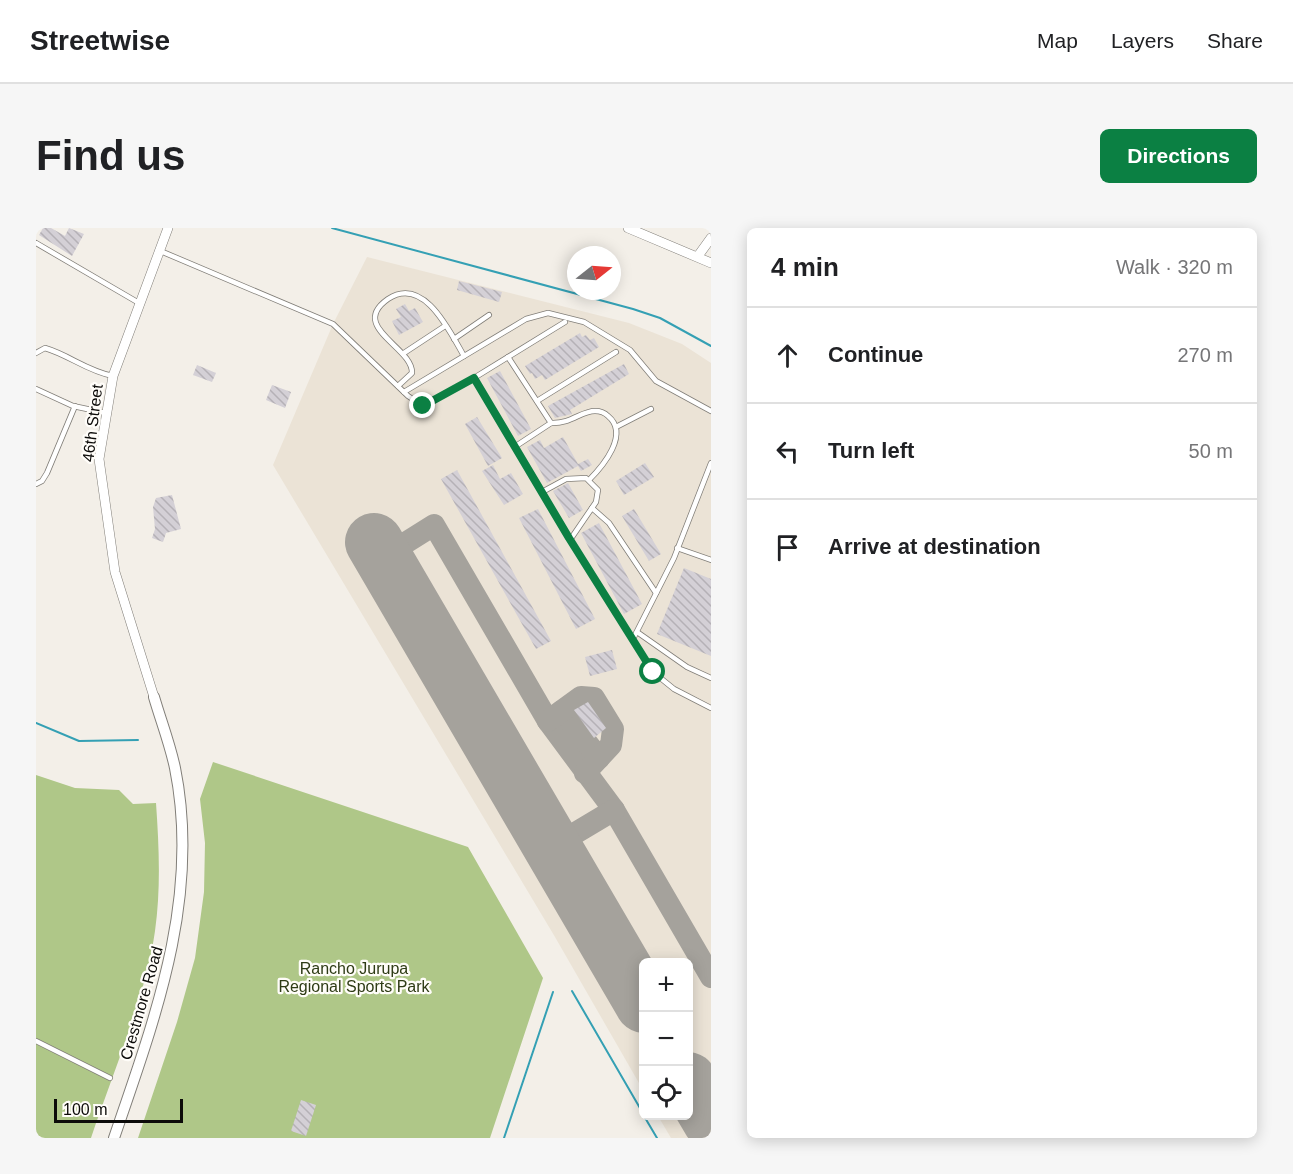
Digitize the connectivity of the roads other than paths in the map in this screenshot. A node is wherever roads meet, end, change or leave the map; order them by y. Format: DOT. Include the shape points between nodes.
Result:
graph roads {
  1 [pos="168,228"];
  2 [pos="628,228"];
  3 [pos="711,238"];
  4 [pos="36,243"];
  5 [pos="158,250"];
  6 [pos="698,256"];
  7 [pos="711,263"];
  8 [pos="139,303"];
  9 [pos="489,315"];
  10 [pos="565,322"];
  11 [pos="445,326"];
  12 [pos="454,339"];
  13 [pos="37,349"];
  14 [pos="616,352"];
  15 [pos="405,353"];
  16 [pos="464,356"];
  17 [pos="508,357"];
  18 [pos="113,375"];
  19 [pos="474,378"];
  20 [pos="398,386"];
  21 [pos="36,389"];
  22 [pos="404,392"];
  23 [pos="537,401"];
  24 [pos="75,406"];
  25 [pos="651,409"];
  26 [pos="711,411"];
  27 [pos="106,412"];
  28 [pos="551,423"];
  29 [pos="616,427"];
  30 [pos="516,446"];
  31 [pos="711,463"];
  32 [pos="589,480"];
  33 [pos="36,484"];
  34 [pos="542,492"];
  35 [pos="591,508"];
  36 [pos="570,540"];
  37 [pos="677,548"];
  38 [pos="711,560"];
  39 [pos="656,593"];
  40 [pos="637,632"];
  41 [pos="633,639"];
  42 [pos="711,678"];
  43 [pos="154,697"];
  44 [pos="711,708"];
  45 [pos="36,1041"];
  46 [pos="110,1078"];
  47 [pos="114,1138"];
  1 -- 5 [label="street, 46th Street"];
  2 -- 6 [label="street"];
  3 -- 6 [label="street"];
  4 -- 8 [label="lane"];
  5 -- 8 [label="street, 46th Street"];
  5 -- 20 [label="lane" via="333,324"];
  6 -- 7 [label="street"];
  8 -- 18 [label="street, 46th Street"];
  9 -- 12 [label="lane"];
  10 -- 17 [label="lane"];
  11 -- 12 [label="lane"];
  11 -- 15 [label="lane"];
  11 -- 15 [label="lane" via="421,297 412,293 387,300 375,321 387,339"];
  12 -- 16 [label="lane"];
  13 -- 18 [label="lane" via="53,350 95,373"];
  14 -- 23 [label="lane"];
  15 -- 20 [label="lane" via="412,373"];
  16 -- 22 [label="lane"];
  16 -- 26 [label="lane" via="541,313 571,317 609,335 630,350 656,381"];
  17 -- 19 [label="lane"];
  17 -- 23 [label="lane"];
  18 -- 27 [label="street, 46th Street"];
  19 -- 22 [label="lane" via="423,406"];
  19 -- 30 [label="lane"];
  20 -- 22 [label="lane"];
  21 -- 24 [label="lane"];
  23 -- 28 [label="lane"];
  24 -- 27 [label="lane"];
  24 -- 33 [label="lane" via="47,473"];
  25 -- 29 [label="lane"];
  27 -- 43 [label="street, 46th Street" via="99,459 115,572"];
  28 -- 29 [label="lane" via="567,423 594,410 604,413"];
  28 -- 30 [label="lane"];
  29 -- 32 [label="lane" via="609,454"];
  30 -- 34 [label="lane"];
  31 -- 37 [label="lane"];
  32 -- 34 [label="lane" via="566,479"];
  32 -- 35 [label="lane" via="598,496"];
  34 -- 36 [label="lane"];
  35 -- 36 [label="lane"];
  35 -- 39 [label="lane" via="609,523"];
  36 -- 41 [label="lane"];
  37 -- 38 [label="lane"];
  37 -- 39 [label="lane"];
  39 -- 40 [label="lane"];
  40 -- 41 [label="lane"];
  40 -- 42 [label="lane" via="687,667"];
  41 -- 44 [label="lane" via="653,672 674,689"];
  43 -- 47 [label="street, Crestmore Road" via="175,767 182,818 182,867 176,932 161,998"];
  45 -- 46 [label="lane"];
}
